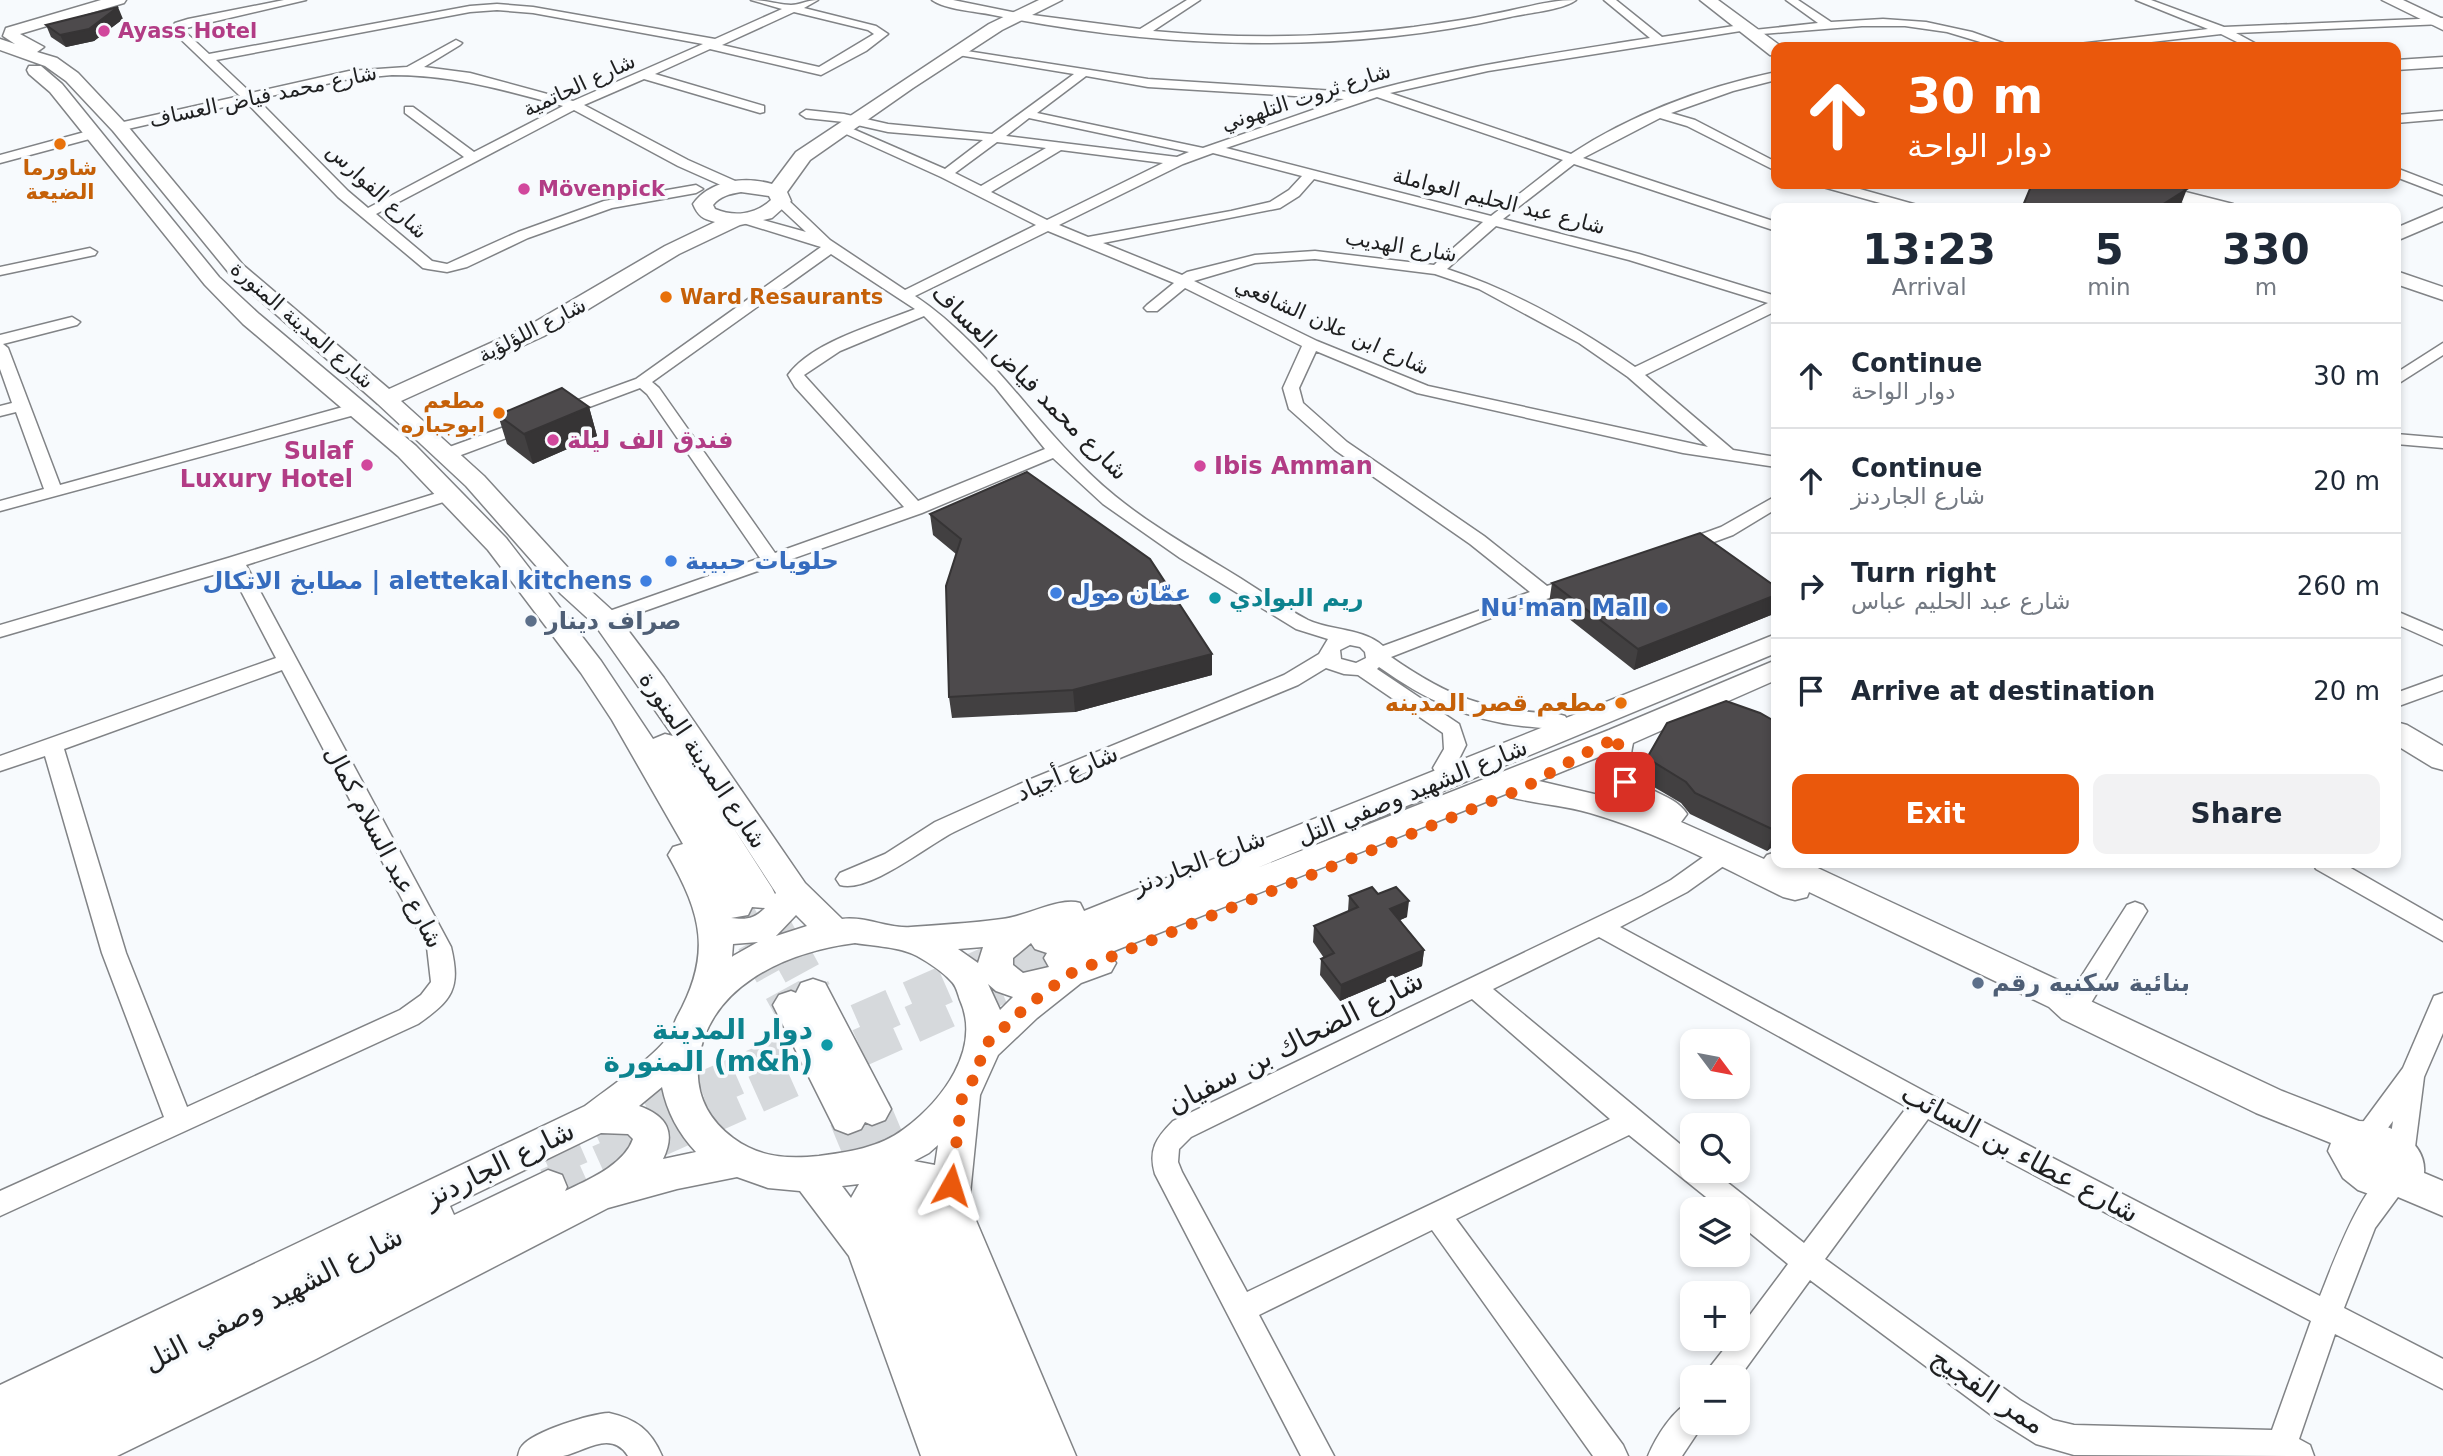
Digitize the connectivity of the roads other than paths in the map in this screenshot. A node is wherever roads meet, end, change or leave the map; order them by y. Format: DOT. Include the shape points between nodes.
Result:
graph roads {
  1 [pos="101,0"];
  2 [pos="117,0"];
  3 [pos="301,0"];
  4 [pos="757,0"];
  5 [pos="813,0"];
  6 [pos="937,0"];
  7 [pos="1195,0"];
  8 [pos="1571,0"];
  9 [pos="1609,0"];
  10 [pos="1708,0"];
  11 [pos="1791,0"];
  12 [pos="2141,0"];
  13 [pos="2390,0"];
  14 [pos="1048,3"];
  15 [pos="793,9"];
  16 [pos="1018,18"];
  17 [pos="2,23"];
  18 [pos="2441,23"];
  19 [pos="1829,26"];
  20 [pos="1751,30"];
  21 [pos="2221,30"];
  22 [pos="1140,34"];
  23 [pos="1658,39"];
  24 [pos="1993,42"];
  25 [pos="2121,42"];
  26 [pos="2246,42"];
  27 [pos="456,43"];
  28 [pos="715,45"];
  29 [pos="1771,47"];
  30 [pos="958,51"];
  31 [pos="5,53"];
  32 [pos="206,58"];
  33 [pos="2443,62"];
  34 [pos="2401,65"];
  35 [pos="44,67"];
  36 [pos="411,70"];
  37 [pos="1083,73"];
  38 [pos="645,75"];
  39 [pos="1771,77"];
  40 [pos="1370,95"];
  41 [pos="247,97"];
  42 [pos="574,105"];
  43 [pos="760,109"];
  44 [pos="409,110"];
  45 [pos="806,114"];
  46 [pos="1026,114"];
  47 [pos="1662,114"];
  48 [pos="2443,115"];
  49 [pos="2401,119"];
  50 [pos="847,124"];
  51 [pos="119,127"];
  52 [pos="92,134"];
  53 [pos="993,139"];
  54 [pos="1059,146"];
  55 [pos="1205,150"];
  56 [pos="803,156"];
  57 [pos="473,158"];
  58 [pos="0,159"];
  59 [pos="1573,159"];
  60 [pos="1178,161"];
  61 [pos="683,163"];
  62 [pos="1771,163"];
  63 [pos="946,174"];
  64 [pos="1311,174"];
  65 [pos="2401,174"];
  66 [pos="739,186"];
  67 [pos="1846,189"];
  68 [pos="2143,189"];
  69 [pos="2158,189"];
  70 [pos="982,191"];
  71 [pos="2443,193"];
  72 [pos="779,197"];
  73 [pos="701,202"];
  74 [pos="1894,203"];
  75 [pos="2192,203"];
  76 [pos="2209,203"];
  77 [pos="366,214"];
  78 [pos="2401,214"];
  79 [pos="2443,214"];
  80 [pos="742,219"];
  81 [pos="1494,221"];
  82 [pos="1046,225"];
  83 [pos="1771,225"];
  84 [pos="2401,233"];
  85 [pos="1088,241"];
  86 [pos="828,245"];
  87 [pos="672,250"];
  88 [pos="90,251"];
  89 [pos="848,258"];
  90 [pos="801,268"];
  91 [pos="1437,270"];
  92 [pos="0,271"];
  93 [pos="2401,273"];
  94 [pos="2401,273"];
  95 [pos="1184,281"];
  96 [pos="2443,285"];
  97 [pos="2443,294"];
  98 [pos="906,295"];
  99 [pos="1771,301"];
  100 [pos="1771,306"];
  101 [pos="1152,309"];
  102 [pos="926,310"];
  103 [pos="72,322"];
  104 [pos="0,341"];
  105 [pos="1311,344"];
  106 [pos="0,348"];
  107 [pos="2443,348"];
  108 [pos="1634,374"];
  109 [pos="2401,377"];
  110 [pos="642,382"];
  111 [pos="386,399"];
  112 [pos="22,405"];
  113 [pos="356,409"];
  114 [pos="0,411"];
  115 [pos="2401,439"];
  116 [pos="2443,443"];
  117 [pos="1055,452"];
  118 [pos="447,454"];
  119 [pos="1728,455"];
  120 [pos="1771,461"];
  121 [pos="54,492"];
  122 [pos="450,494"];
  123 [pos="1771,504"];
  124 [pos="0,506"];
  125 [pos="916,509"];
  126 [pos="1668,552"];
  127 [pos="771,561"];
  128 [pos="235,562"];
  129 [pos="1594,577"];
  130 [pos="571,588"];
  131 [pos="1545,594"];
  132 [pos="2401,619"];
  133 [pos="605,620"];
  134 [pos="1303,625"];
  135 [pos="0,631"];
  136 [pos="2443,639"];
  137 [pos="1771,646"];
  138 [pos="1329,655"];
  139 [pos="1364,655"];
  140 [pos="286,662"];
  141 [pos="1771,671"];
  142 [pos="1292,680"];
  143 [pos="2443,683"];
  144 [pos="2401,698"];
  145 [pos="1558,721"];
  146 [pos="1605,733"];
  147 [pos="2401,735"];
  148 [pos="54,746"];
  149 [pos="2443,760"];
  150 [pos="0,764"];
  151 [pos="1444,768"];
  152 [pos="1521,789"];
  153 [pos="1724,854"];
  154 [pos="1771,860"];
  155 [pos="1789,868"];
  156 [pos="2333,868"];
  157 [pos="848,879"];
  158 [pos="793,892"];
  159 [pos="737,910"];
  160 [pos="2135,911"];
  161 [pos="1600,927"];
  162 [pos="834,932"];
  163 [pos="2443,932"];
  164 [pos="914,939"];
  165 [pos="1051,950"];
  166 [pos="1475,987"];
  167 [pos="802,999"];
  168 [pos="707,1000"];
  169 [pos="2443,1003"];
  170 [pos="2074,1009"];
  171 [pos="682,1046"];
  172 [pos="984,1046"];
  173 [pos="2413,1074"];
  174 [pos="962,1098"];
  175 [pos="1924,1104"];
  176 [pos="860,1113"];
  177 [pos="598,1117"];
  178 [pos="1632,1121"];
  179 [pos="180,1123"];
  180 [pos="1680,1160"];
  181 [pos="737,1161"];
  182 [pos="2380,1161"];
  183 [pos="811,1175"];
  184 [pos="2443,1180"];
  185 [pos="1709,1183"];
  186 [pos="599,1193"];
  187 [pos="2443,1199"];
  188 [pos="914,1202"];
  189 [pos="0,1204"];
  190 [pos="1438,1216"];
  191 [pos="866,1247"];
  192 [pos="1807,1261"];
  193 [pos="1239,1310"];
  194 [pos="2328,1313"];
  195 [pos="1730,1365"];
  196 [pos="2443,1374"];
  197 [pos="0,1407"];
  198 [pos="1680,1433"];
  199 [pos="0,1435"];
  200 [pos="2286,1452"];
  201 [pos="15,1456"];
  202 [pos="70,1456"];
  203 [pos="533,1456"];
  204 [pos="646,1456"];
  205 [pos="943,1456"];
  206 [pos="985,1456"];
  207 [pos="1015,1456"];
  208 [pos="1054,1456"];
  209 [pos="1318,1456"];
  210 [pos="1612,1456"];
  211 [pos="1663,1456"];
  1 -- 17 [label="street"];
  2 -- 17 [label="street"];
  2 -- 35 [label="street" via="12,31 11,36 55,57"];
  3 -- 32 [label="street, شارع الفوارس" via="176,27"];
  4 -- 15 [label="street"];
  5 -- 15 [label="street, شارع الحاتمية"];
  6 -- 16 [label="street"];
  7 -- 22 [label="street"];
  8 -- 22 [label="street" via="1465,24 1338,38 1221,40"];
  9 -- 23 [label="street"];
  10 -- 20 [label="street"];
  11 -- 19 [label="street"];
  12 -- 21 [label="street"];
  13 -- 18 [label="street"];
  14 -- 16 [label="street"];
  15 -- 28 [label="street, شارع الحاتمية"];
  15 -- 28 [label="street" via="881,33 880,37 828,69 810,70"];
  16 -- 22 [label="street"];
  16 -- 30 [label="street"];
  18 -- 21 [label="street"];
  19 -- 20 [label="street, شارع ثروت التلهوني"];
  19 -- 24 [label="street, شارع ثروت التلهوني" via="1923,24"];
  20 -- 23 [label="street, شارع ثروت التلهوني"];
  20 -- 29 [label="street"];
  21 -- 25 [label="street"];
  21 -- 26 [label="street"];
  23 -- 40 [label="street, شارع ثروت التلهوني" via="1488,67"];
  27 -- 36 [label="street"];
  28 -- 32 [label="street" via="498,7"];
  28 -- 38 [label="street, شارع الحاتمية"];
  30 -- 37 [label="street"];
  30 -- 50 [label="street"];
  31 -- 35 [label="street, شارع المدينة المنورة"];
  32 -- 41 [label="street, شارع الفوارس"];
  33 -- 34 [label="street"];
  35 -- 51 [label="street, شارع المدينة المنورة" via="72,77"];
  35 -- 52 [label="street, شارع المدينة المنورة"];
  36 -- 41 [label="street, شارع محمد فياض العساف" via="349,75"];
  36 -- 42 [label="street, شارع محمد فياض العساف" via="470,77"];
  37 -- 40 [label="street" via="1170,85"];
  37 -- 46 [label="street"];
  38 -- 42 [label="street, شارع الحاتمية"];
  38 -- 43 [label="street"];
  39 -- 47 [label="street"];
  40 -- 55 [label="street, شارع ثروت التلهوني"];
  40 -- 59 [label="street"];
  41 -- 51 [label="street, شارع محمد فياض العساف"];
  41 -- 77 [label="street, شارع الفوارس"];
  42 -- 57 [label="street, شارع الحاتمية"];
  42 -- 61 [label="street, شارع محمد فياض العساف"];
  44 -- 57 [label="street"];
  45 -- 50 [label="street"];
  46 -- 53 [label="street"];
  46 -- 55 [label="street, شارع عبد الحليم العواملة"];
  47 -- 59 [label="street"];
  47 -- 62 [label="street" via="1691,123"];
  48 -- 49 [label="street"];
  50 -- 53 [label="street"];
  50 -- 56 [label="street"];
  50 -- 63 [label="street, شارع ابن علان الشافعي"];
  51 -- 111 [label="street, شارع المدينة المنورة" via="236,269"];
  52 -- 58 [label="street"];
  52 -- 113 [label="street, شارع المدينة المنورة" via="219,289"];
  53 -- 54 [label="street"];
  53 -- 63 [label="street"];
  54 -- 60 [label="street"];
  54 -- 70 [label="street"];
  55 -- 60 [label="street, شارع ثروت التلهوني"];
  55 -- 64 [label="street, شارع عبد الحليم العواملة"];
  56 -- 66 [label="street, شارع اللؤلؤية"];
  56 -- 72 [label="street" via="785,178"];
  57 -- 77 [label="street, شارع الحاتمية"];
  59 -- 81 [label="street"];
  59 -- 83 [label="street"];
  60 -- 82 [label="street, شارع ثروت التلهوني"];
  61 -- 66 [label="street, شارع محمد فياض العساف"];
  61 -- 73 [label="street"];
  63 -- 70 [label="street, شارع ابن علان الشافعي"];
  64 -- 81 [label="street, شارع عبد الحليم العواملة"];
  64 -- 85 [label="street" via="1275,205"];
  65 -- 71 [label="street"];
  66 -- 72 [label="street" via="762,187"];
  66 -- 73 [label="street, شارع اللؤلؤية"];
  67 -- 74 [label="street"];
  68 -- 75 [label="street"];
  69 -- 76 [label="street"];
  70 -- 82 [label="street, شارع ابن علان الشافعي"];
  71 -- 78 [label="street"];
  72 -- 80 [label="street, شارع اللؤلؤية" via="768,212"];
  72 -- 86 [label="street, شارع محمد فياض العساف"];
  73 -- 77 [label="street, شارع الفوارس" via="609,204 447,268 428,265"];
  73 -- 80 [label="street" via="713,217"];
  73 -- 87 [label="street, شارع اللؤلؤية"];
  79 -- 84 [label="street"];
  80 -- 86 [label="street, شارع محمد فياض العساف"];
  80 -- 87 [label="street, شارع اللؤلؤية"];
  81 -- 91 [label="street"];
  81 -- 99 [label="street, شارع عبد الحليم العواملة" via="1663,265"];
  82 -- 85 [label="street, شارع ابن علان الشافعي"];
  82 -- 98 [label="street, شارع ثروت التلهوني"];
  85 -- 95 [label="street, شارع ابن علان الشافعي"];
  86 -- 89 [label="street, شارع محمد فياض العساف"];
  86 -- 90 [label="street"];
  87 -- 111 [label="street, شارع اللؤلؤية" via="536,331"];
  88 -- 92 [label="street"];
  89 -- 90 [label="street"];
  89 -- 98 [label="street, شارع محمد فياض العساف"];
  90 -- 110 [label="street"];
  91 -- 95 [label="street, شارع الهديب" via="1294,255 1226,265"];
  91 -- 108 [label="street, شارع الهديب" via="1484,285 1540,314"];
  93 -- 96 [label="street"];
  94 -- 97 [label="street"];
  95 -- 101 [label="street, شارع الهديب"];
  95 -- 105 [label="street, شارع ابن علان الشافعي"];
  98 -- 102 [label="street, شارع محمد فياض العساف"];
  100 -- 108 [label="street"];
  102 -- 117 [label="street, شارع محمد فياض العساف" via="1001,384"];
  102 -- 125 [label="street" via="819,355 802,365 796,375"];
  103 -- 104 [label="street"];
  105 -- 119 [label="street, شارع ابن علان الشافعي" via="1455,399"];
  105 -- 131 [label="street" via="1291,388 1295,405 1341,446 1477,540"];
  106 -- 112 [label="street"];
  107 -- 109 [label="street"];
  108 -- 119 [label="street, شارع الهديب"];
  110 -- 118 [label="street"];
  110 -- 127 [label="street" via="653,391"];
  111 -- 118 [label="street, شارع المدينة المنورة"];
  112 -- 114 [label="street"];
  112 -- 121 [label="street"];
  113 -- 121 [label="street"];
  113 -- 122 [label="street, شارع المدينة المنورة"];
  115 -- 116 [label="street"];
  117 -- 125 [label="street"];
  117 -- 134 [label="street, شارع محمد فياض العساف" via="1132,517"];
  118 -- 130 [label="street, شارع المدينة المنورة"];
  119 -- 120 [label="street, شارع ابن علان الشافعي"];
  121 -- 124 [label="street"];
  122 -- 128 [label="street"];
  122 -- 159 [label="street, شارع المدينة المنورة" via="497,544 547,611 691,867"];
  123 -- 126 [label="street" via="1727,531"];
  125 -- 127 [label="street"];
  127 -- 133 [label="street"];
  128 -- 135 [label="street"];
  128 -- 140 [label="street, شارع عبد السلام كمال"];
  129 -- 131 [label="street"];
  130 -- 133 [label="street, شارع المدينة المنورة"];
  130 -- 159 [label="street, شارع المدينة المنورة"];
  131 -- 139 [label="street"];
  132 -- 136 [label="street"];
  133 -- 158 [label="street, شارع المدينة المنورة"];
  134 -- 138 [label="street, شارع محمد فياض العساف"];
  134 -- 139 [label="street, شارع محمد فياض العساف"];
  137 -- 146 [label="street, شارع الشهيد وصفي التل"];
  138 -- 139 [label="street, شارع أجياد" via="1335,643"];
  138 -- 142 [label="street, شارع أجياد"];
  139 -- 142 [label="street, شارع أجياد"];
  139 -- 145 [label="street, شارع محمد فياض العساف" via="1468,710 1512,720"];
  139 -- 151 [label="street, شارع محمد فياض العساف" via="1451,729 1456,747"];
  140 -- 148 [label="street"];
  140 -- 179 [label="street, شارع عبد السلام كمال" via="439,947 444,987 409,1017"];
  141 -- 146 [label="street, شارع الشهيد وصفي التل"];
  142 -- 157 [label="street, شارع أجياد" via="1039,784"];
  143 -- 144 [label="street"];
  145 -- 146 [label="street, شارع الجاردنز"];
  145 -- 151 [label="street, شارع الجاردنز"];
  146 -- 152 [label="street, شارع الجاردنز" via="1563,768"];
  146 -- 154 [label="street" via="1616,770 1630,789 1666,812"];
  146 -- 165 [label="street, شارع الشهيد وصفي التل"];
  147 -- 149 [label="street"];
  148 -- 150 [label="street"];
  148 -- 179 [label="street" via="114,953"];
  151 -- 165 [label="street, شارع الجاردنز"];
  152 -- 153 [label="street" via="1599,803"];
  152 -- 165 [label="street, شارع الجاردنز"];
  153 -- 161 [label="street, شارع الضحاك بن سفيان" via="1679,886"];
  153 -- 170 [label="street" via="2016,990 2057,1008"];
  155 -- 170 [label="street" via="2061,997"];
  156 -- 163 [label="street"];
  158 -- 159 [label="street" via="779,917 767,927 738,932"];
  158 -- 162 [label="street, شارع المدينة المنورة"];
  159 -- 168 [label="street, شارع المدينة المنورة" via="714,962"];
  160 -- 170 [label="street"];
  161 -- 166 [label="street, شارع الضحاك بن سفيان"];
  161 -- 175 [label="street, شارع عطاء بن السائب"];
  162 -- 164 [label="street" via="876,931"];
  162 -- 168 [label="street" via="763,954 723,982"];
  164 -- 165 [label="street, شارع الجاردنز" via="970,936"];
  164 -- 172 [label="street" via="946,956 970,981 984,1012"];
  165 -- 172 [label="street, شارع الجاردنز" via="1025,1008"];
  166 -- 178 [label="street, ممر الفجيج"];
  166 -- 193 [label="street, شارع الضحاك بن سفيان" via="1182,1129 1167,1145 1169,1174"];
  167 -- 176 [label="street"];
  168 -- 171 [label="street"];
  169 -- 173 [label="street"];
  170 -- 182 [label="street"];
  171 -- 177 [label="street, شارع الجاردنز"];
  171 -- 181 [label="street" via="678,1073 682,1100 693,1124 712,1145"];
  172 -- 174 [label="street" via="977,1073"];
  173 -- 182 [label="street"];
  173 -- 182 [label="street"];
  174 -- 183 [label="street" via="935,1128 898,1153 856,1169"];
  174 -- 188 [label="street"];
  175 -- 192 [label="street"];
  175 -- 194 [label="street, شارع عطاء بن السائب"];
  177 -- 186 [label="street" via="642,1124 649,1131 650,1146 626,1176"];
  177 -- 197 [label="street, شارع الجاردنز"];
  178 -- 180 [label="street, ممر الفجيج"];
  178 -- 190 [label="street"];
  179 -- 189 [label="street, شارع عبد السلام كمال"];
  181 -- 183 [label="street" via="772,1172"];
  181 -- 186 [label="street"];
  182 -- 184 [label="street"];
  182 -- 187 [label="street"];
  182 -- 194 [label="street" via="2364,1221"];
  183 -- 191 [label="street"];
  185 -- 192 [label="street, ممر الفجيج"];
  186 -- 202 [label="street"];
  188 -- 191 [label="street" via="928,1179 908,1176 892,1181 869,1201 863,1230"];
  188 -- 206 [label="street"];
  188 -- 207 [label="street"];
  188 -- 208 [label="street"];
  190 -- 193 [label="street"];
  190 -- 210 [label="street"];
  191 -- 205 [label="street"];
  192 -- 195 [label="street"];
  192 -- 200 [label="street, ممر الفجيج" via="2009,1410 2048,1433 2074,1440"];
  193 -- 209 [label="street, شارع الضحاك بن سفيان"];
  194 -- 196 [label="street, شارع عطاء بن السائب"];
  194 -- 200 [label="street"];
  198 -- 211 [label="street"];
  199 -- 201 [label="street, شارع الشهيد وصفي التل" via="546,1173"];
  203 -- 204 [label="street" via="583,1431 604,1426 622,1430 639,1442"];
}
